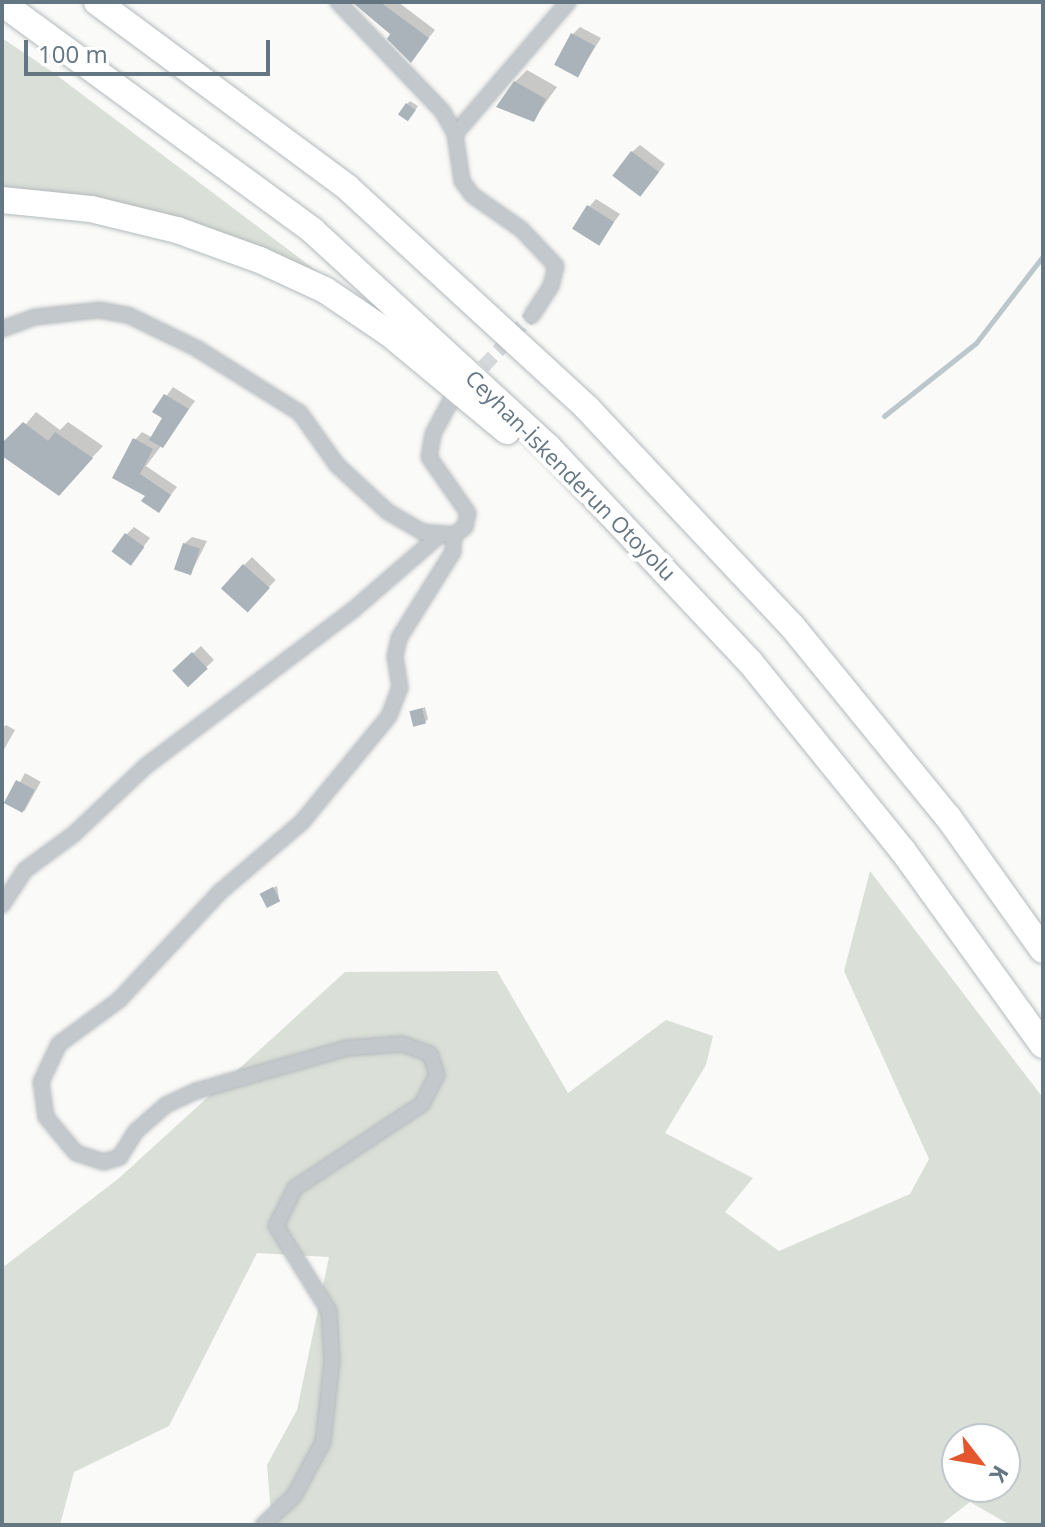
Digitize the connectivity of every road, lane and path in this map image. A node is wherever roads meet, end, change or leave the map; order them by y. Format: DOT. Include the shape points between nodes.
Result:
graph roads {
  1 [pos="97,2"];
  2 [pos="338,2"];
  3 [pos="568,2"];
  4 [pos="2,3"];
  5 [pos="455,134"];
  6 [pos="2,200"];
  7 [pos="532,315"];
  8 [pos="2,329"];
  9 [pos="450,402"];
  10 [pos="447,534"];
  11 [pos="750,662"];
  12 [pos="2,905"];
  13 [pos="1043,950"];
  14 [pos="1043,1045"];
  15 [pos="263,1525"];
  1 -- 13 [label="highway" via="348,188 587,408 792,626 948,817"];
  2 -- 5 [label="street" via="443,112"];
  3 -- 5 [label="street"];
  4 -- 11 [label="highway, Ceyhan-İskenderun Otoyolu" via="324,241 548,447"];
  5 -- 7 [label="street" via="462,181 472,195 521,229 556,266 551,286"];
  6 -- 11 [label="highway" via="91,209 177,230 325,290 476,404 637,549"];
  8 -- 10 [label="street" via="60,314 99,310 128,315 196,348 300,413 337,465 388,512 422,532"];
  9 -- 10 [label="street" via="433,434 429,457 468,513 465,527"];
  10 -- 12 [label="street" via="146,766 74,834 25,870"];
  10 -- 15 [label="street" via="453,552 399,638 395,656 400,688 389,716 302,822 220,892 119,1000 59,1044 41,1082 46,1117 76,1153 104,1162 120,1157 136,1131 166,1105 196,1091 347,1048 402,1044 430,1054 437,1075 422,1104 295,1188 276,1226 329,1311 332,1361 323,1442 294,1496"];
  11 -- 14 [label="highway, Ceyhan-İskenderun Otoyolu" via="903,851"];
}
